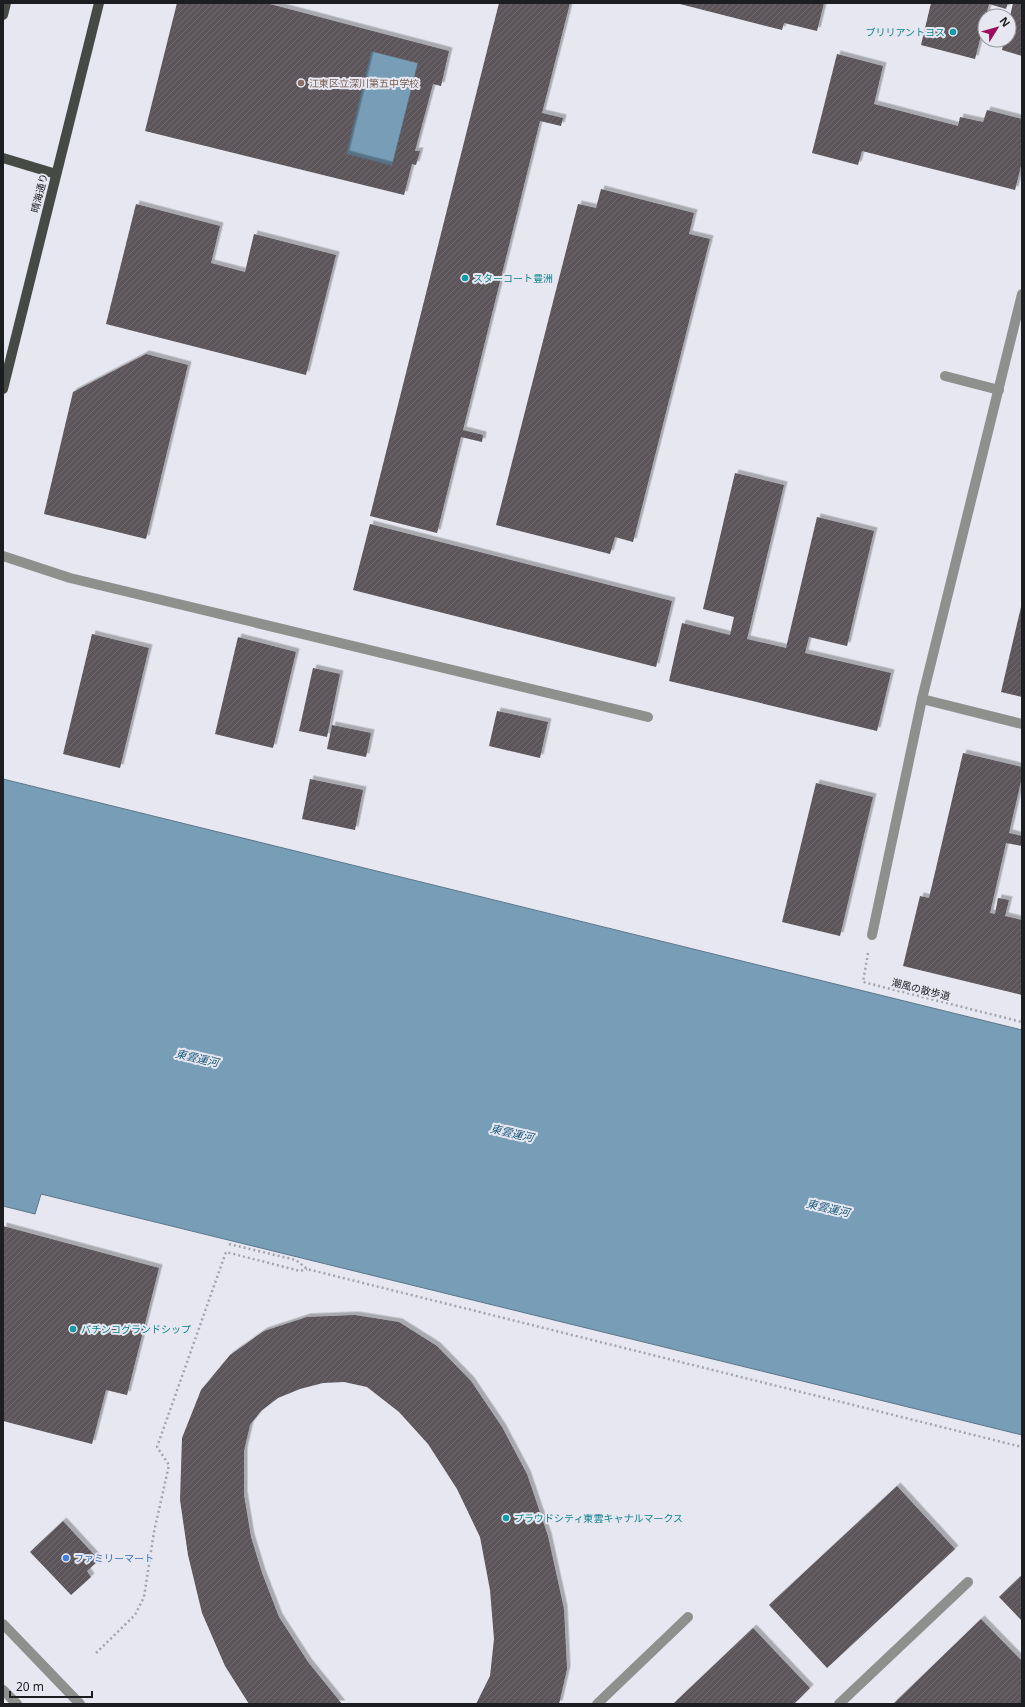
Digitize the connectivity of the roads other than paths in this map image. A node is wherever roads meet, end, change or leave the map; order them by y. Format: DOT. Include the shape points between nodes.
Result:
graph roads {
  1 [pos="6,3"];
  2 [pos="99,3"];
  3 [pos="3,15"];
  4 [pos="3,158"];
  5 [pos="56,174"];
  6 [pos="1022,294"];
  7 [pos="945,376"];
  8 [pos="3,389"];
  9 [pos="998,390"];
  10 [pos="3,556"];
  11 [pos="922,699"];
  12 [pos="648,717"];
  13 [pos="1022,724"];
  14 [pos="872,935"];
  15 [pos="968,1582"];
  16 [pos="688,1617"];
  17 [pos="3,1624"];
  18 [pos="3,1690"];
  19 [pos="17,1704"];
  20 [pos="80,1704"];
  21 [pos="597,1704"];
  22 [pos="839,1704"];
  1 -- 3 [label="main road"];
  2 -- 5 [label="main road, 晴海通り"];
  4 -- 5 [label="main road"];
  5 -- 8 [label="main road, 晴海通り"];
  6 -- 9 [label="street"];
  7 -- 9 [label="street"];
  9 -- 11 [label="street"];
  10 -- 12 [label="street" via="70,578"];
  11 -- 13 [label="street"];
  11 -- 14 [label="street"];
  15 -- 22 [label="street"];
  16 -- 21 [label="street"];
  17 -- 20 [label="street"];
  18 -- 19 [label="street"];
}
